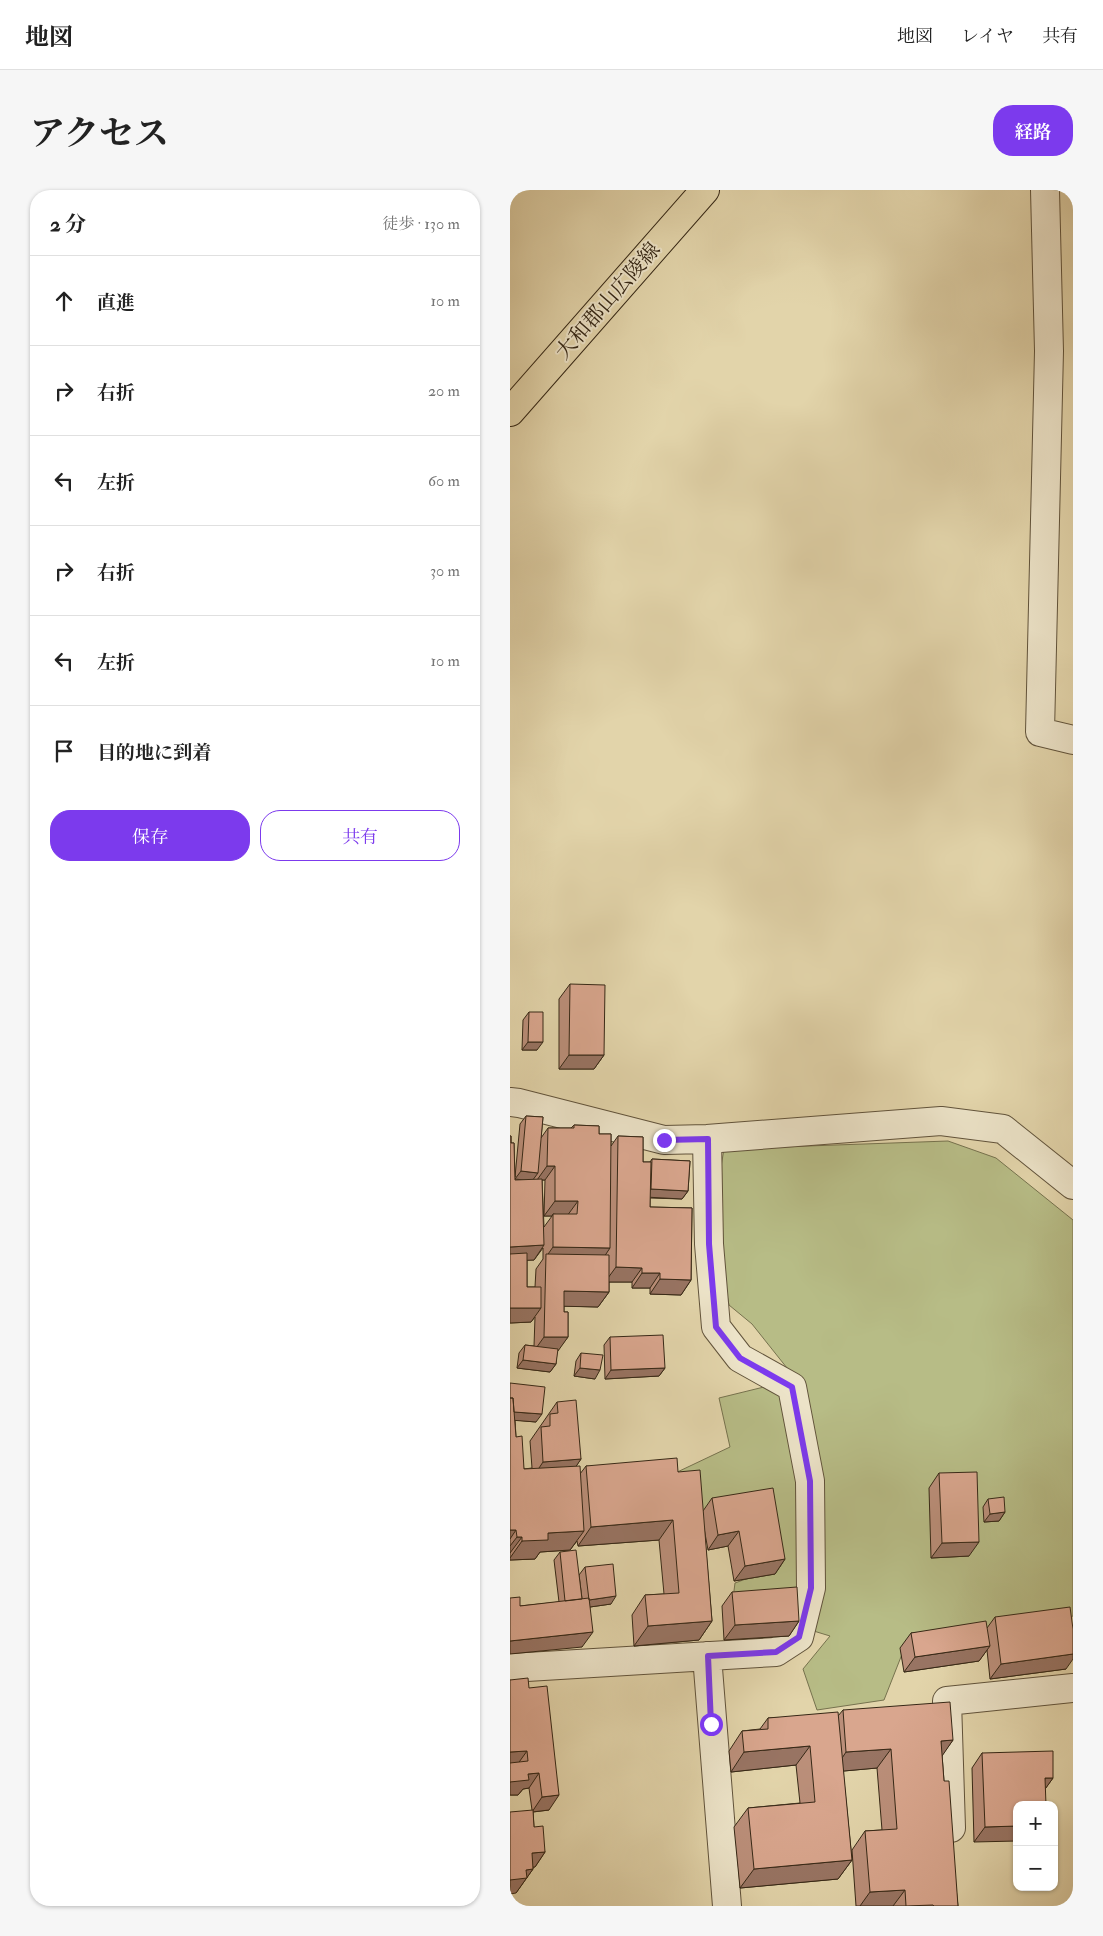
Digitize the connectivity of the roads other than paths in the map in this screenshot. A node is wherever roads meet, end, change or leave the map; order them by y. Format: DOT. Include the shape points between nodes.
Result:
graph roads {
  1 [pos="706,190"];
  2 [pos="1045,190"];
  3 [pos="510,412"];
  4 [pos="1073,740"];
  5 [pos="510,1102"];
  6 [pos="708,1139"];
  7 [pos="1073,1185"];
  8 [pos="708,1656"];
  9 [pos="510,1668"];
  10 [pos="1073,1688"];
  11 [pos="952,1857"];
  12 [pos="727,1906"];
  1 -- 3 [label="main road, 大和郡山広陵線"];
  2 -- 4 [label="street" via="1049,351 1040,732"];
  5 -- 6 [label="street" via="664,1140"];
  6 -- 7 [label="street" via="941,1121 1003,1129"];
  6 -- 8 [label="street" via="709,1244 716,1327 740,1358 792,1387 810,1481 811,1588 799,1637 776,1652"];
  8 -- 9 [label="street"];
  8 -- 12 [label="street"];
  10 -- 11 [label="street" via="947,1701"];
}
